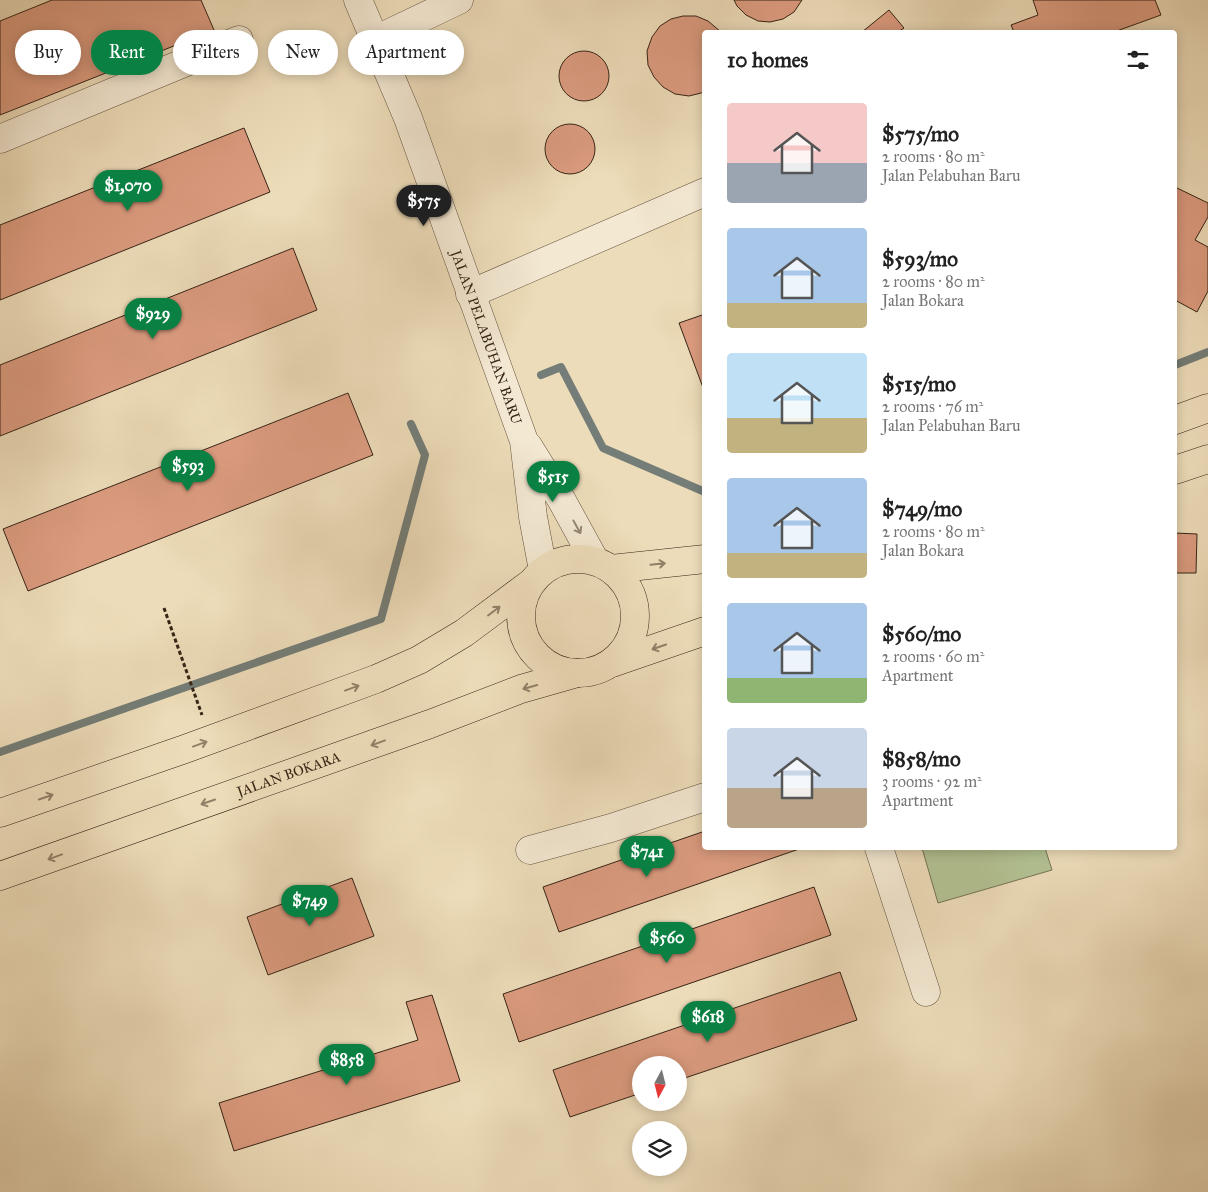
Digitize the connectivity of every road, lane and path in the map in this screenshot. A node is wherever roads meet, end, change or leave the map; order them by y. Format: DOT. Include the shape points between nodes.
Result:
graph roads {
  1 [pos="358,0"];
  2 [pos="459,0"];
  3 [pos="371,30"];
  4 [pos="396,30"];
  5 [pos="173,67"];
  6 [pos="390,75"];
  7 [pos="0,139"];
  8 [pos="702,193"];
  9 [pos="470,294"];
  10 [pos="1208,408"];
  11 [pos="1177,419"];
  12 [pos="524,441"];
  13 [pos="1208,459"];
  14 [pos="1177,469"];
  15 [pos="702,559"];
  16 [pos="603,565"];
  17 [pos="537,577"];
  18 [pos="164,608"];
  19 [pos="702,632"];
  20 [pos="611,663"];
  21 [pos="577,673"];
  22 [pos="201,714"];
  23 [pos="702,798"];
  24 [pos="0,813"];
  25 [pos="530,850"];
  26 [pos="880,850"];
  27 [pos="0,876"];
  28 [pos="926,992"];
  1 -- 3 [label="street, JALAN PELABUHAN BARU"];
  2 -- 4 [label="street"];
  5 -- 7 [label="street"];
  6 -- 9 [label="street, JALAN PELABUHAN BARU"];
  8 -- 9 [label="street"];
  9 -- 12 [label="street, JALAN PELABUHAN BARU"];
  10 -- 11 [label="main road"];
  12 -- 16 [label="street, one-way"];
  12 -- 17 [label="street, JALAN PELABUHAN BARU"];
  13 -- 14 [label="main road"];
  16 -- 15 [label="main road, one-way"];
  16 -- 17 [label="main road" via="568,560 559,562"];
  16 -- 20 [label="main road" via="625,582 633,598 636,616 633,634 624,651"];
  17 -- 21 [label="main road" via="523,599 523,634 544,662 560,670"];
  24 -- 17 [label="main road, one-way" via="376,679 419,660 464,633"];
  18 -- 22 [label="path"];
  19 -- 20 [label="main road, one-way"];
  20 -- 21 [label="main road" via="595,671"];
  21 -- 27 [label="main road, JALAN BOKARA, one-way" via="521,690"];
  23 -- 25 [label="street"];
  26 -- 28 [label="street"];
}
